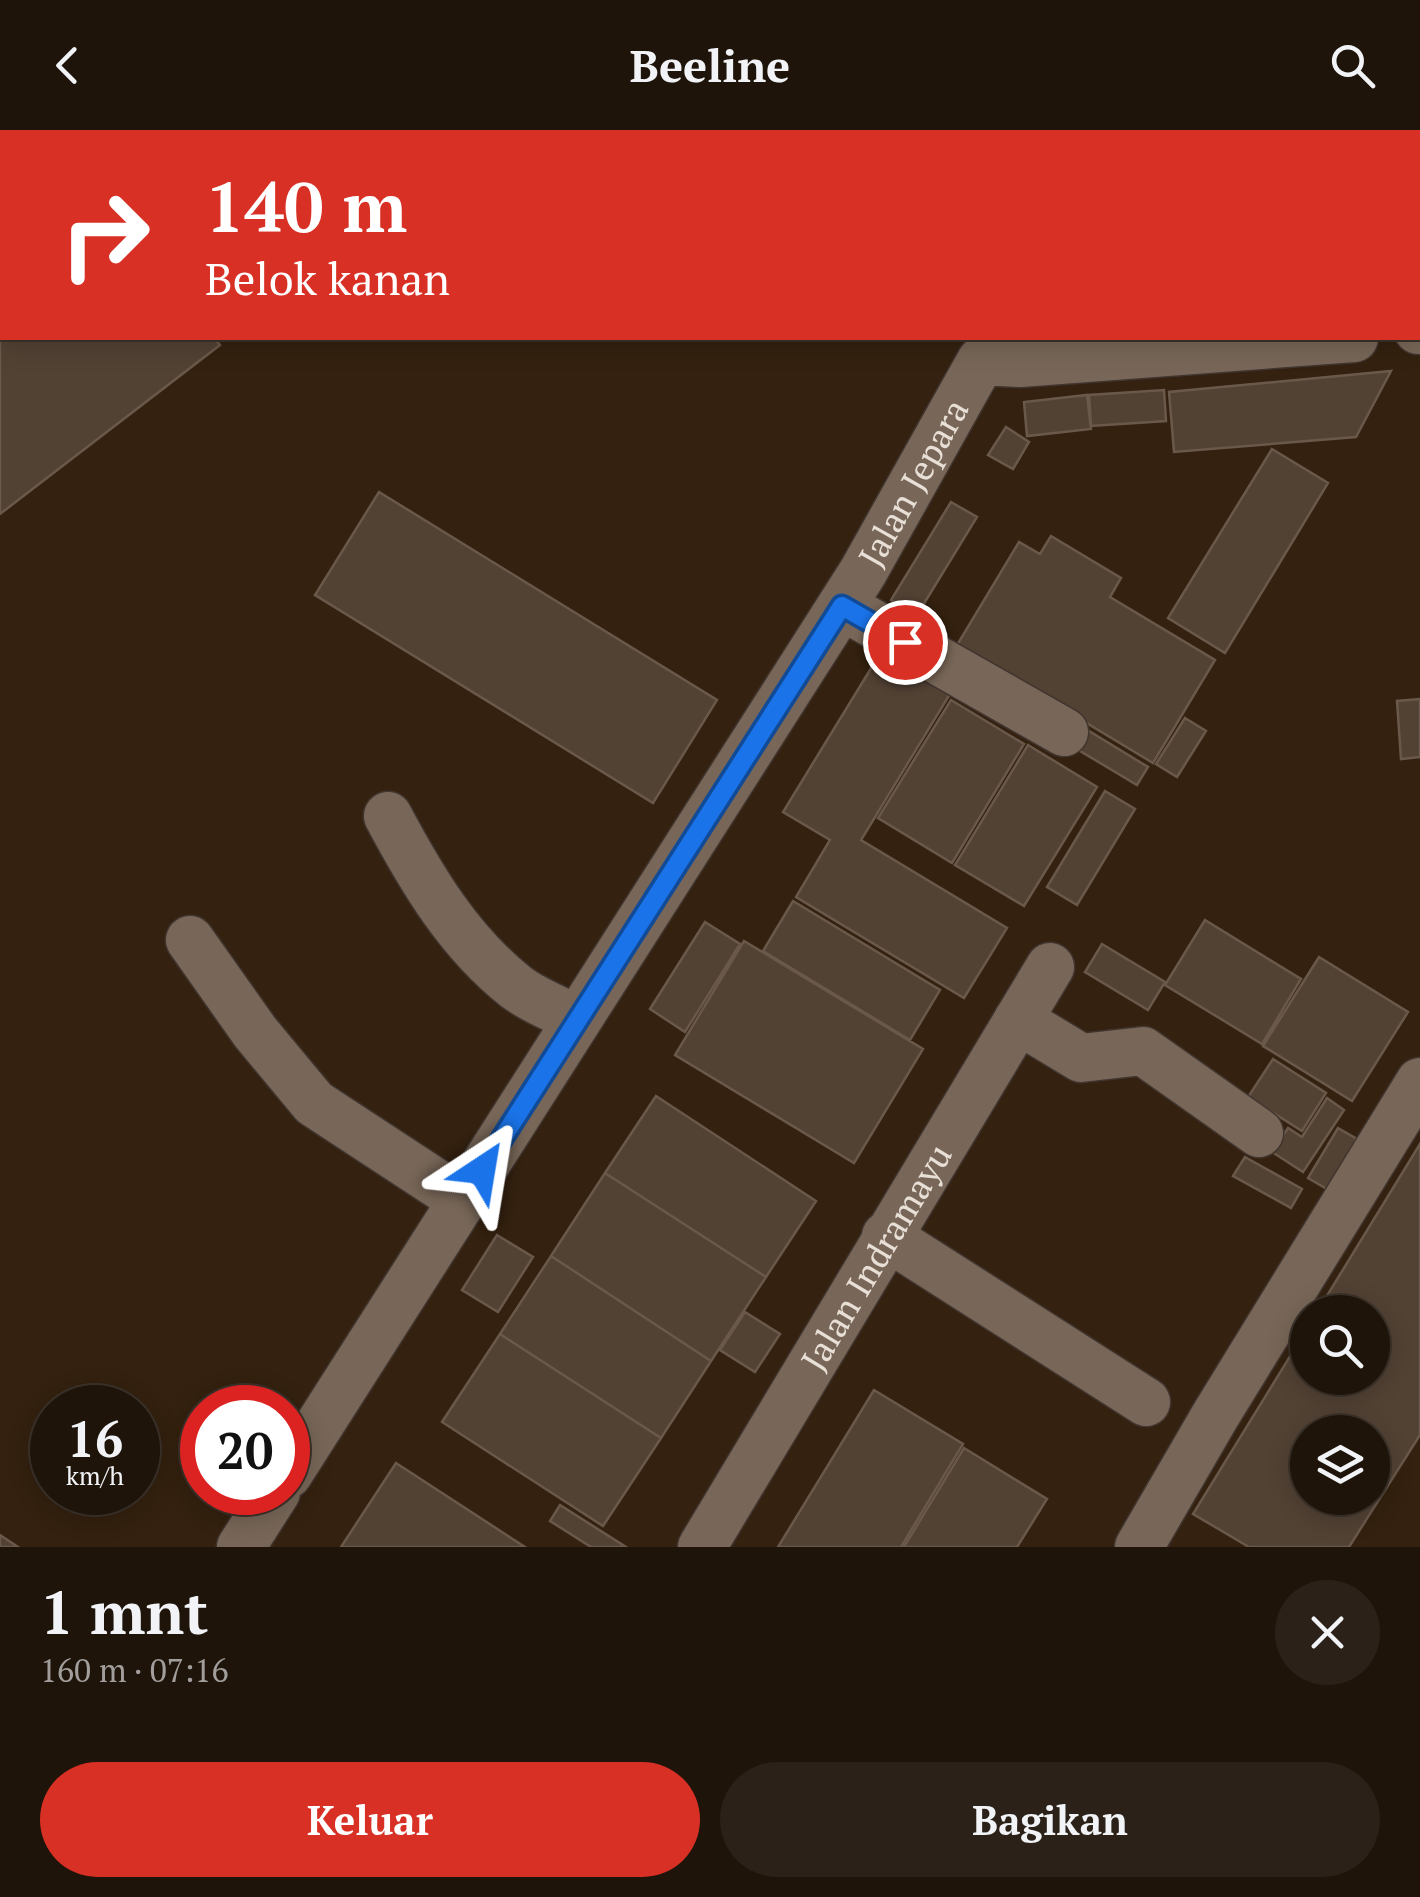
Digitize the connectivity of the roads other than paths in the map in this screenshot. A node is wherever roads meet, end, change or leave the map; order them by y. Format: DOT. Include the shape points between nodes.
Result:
graph roads {
  1 [pos="1328,340"];
  2 [pos="981,349"];
  3 [pos="842,606"];
  4 [pos="1064,732"];
  5 [pos="388,816"];
  6 [pos="190,940"];
  7 [pos="1050,967"];
  8 [pos="578,1020"];
  9 [pos="1018,1020"];
  10 [pos="1420,1082"];
  11 [pos="1259,1133"];
  12 [pos="462,1200"];
  13 [pos="886,1236"];
  14 [pos="1146,1402"];
  15 [pos="310,1439"];
  16 [pos="261,1515"];
  17 [pos="241,1547"];
  18 [pos="702,1547"];
  19 [pos="1139,1547"];
  1 -- 2 [label="lane, Jalan Jepara" via="1020,364"];
  2 -- 3 [label="lane, Jalan Jepara"];
  3 -- 4 [label="lane"];
  3 -- 8 [label="lane, Jalan Jepara"];
  5 -- 8 [label="lane" via="424,885 459,930 518,988"];
  6 -- 12 [label="lane" via="314,1103"];
  7 -- 9 [label="lane, Jalan Indramayu"];
  8 -- 12 [label="lane, Jalan Jepara"];
  9 -- 11 [label="lane" via="1081,1058 1143,1051"];
  9 -- 13 [label="lane, Jalan Indramayu"];
  10 -- 19 [label="lane"];
  12 -- 15 [label="lane, Jalan Jepara"];
  13 -- 14 [label="lane"];
  13 -- 18 [label="lane, Jalan Indramayu"];
  16 -- 17 [label="lane"];
}
